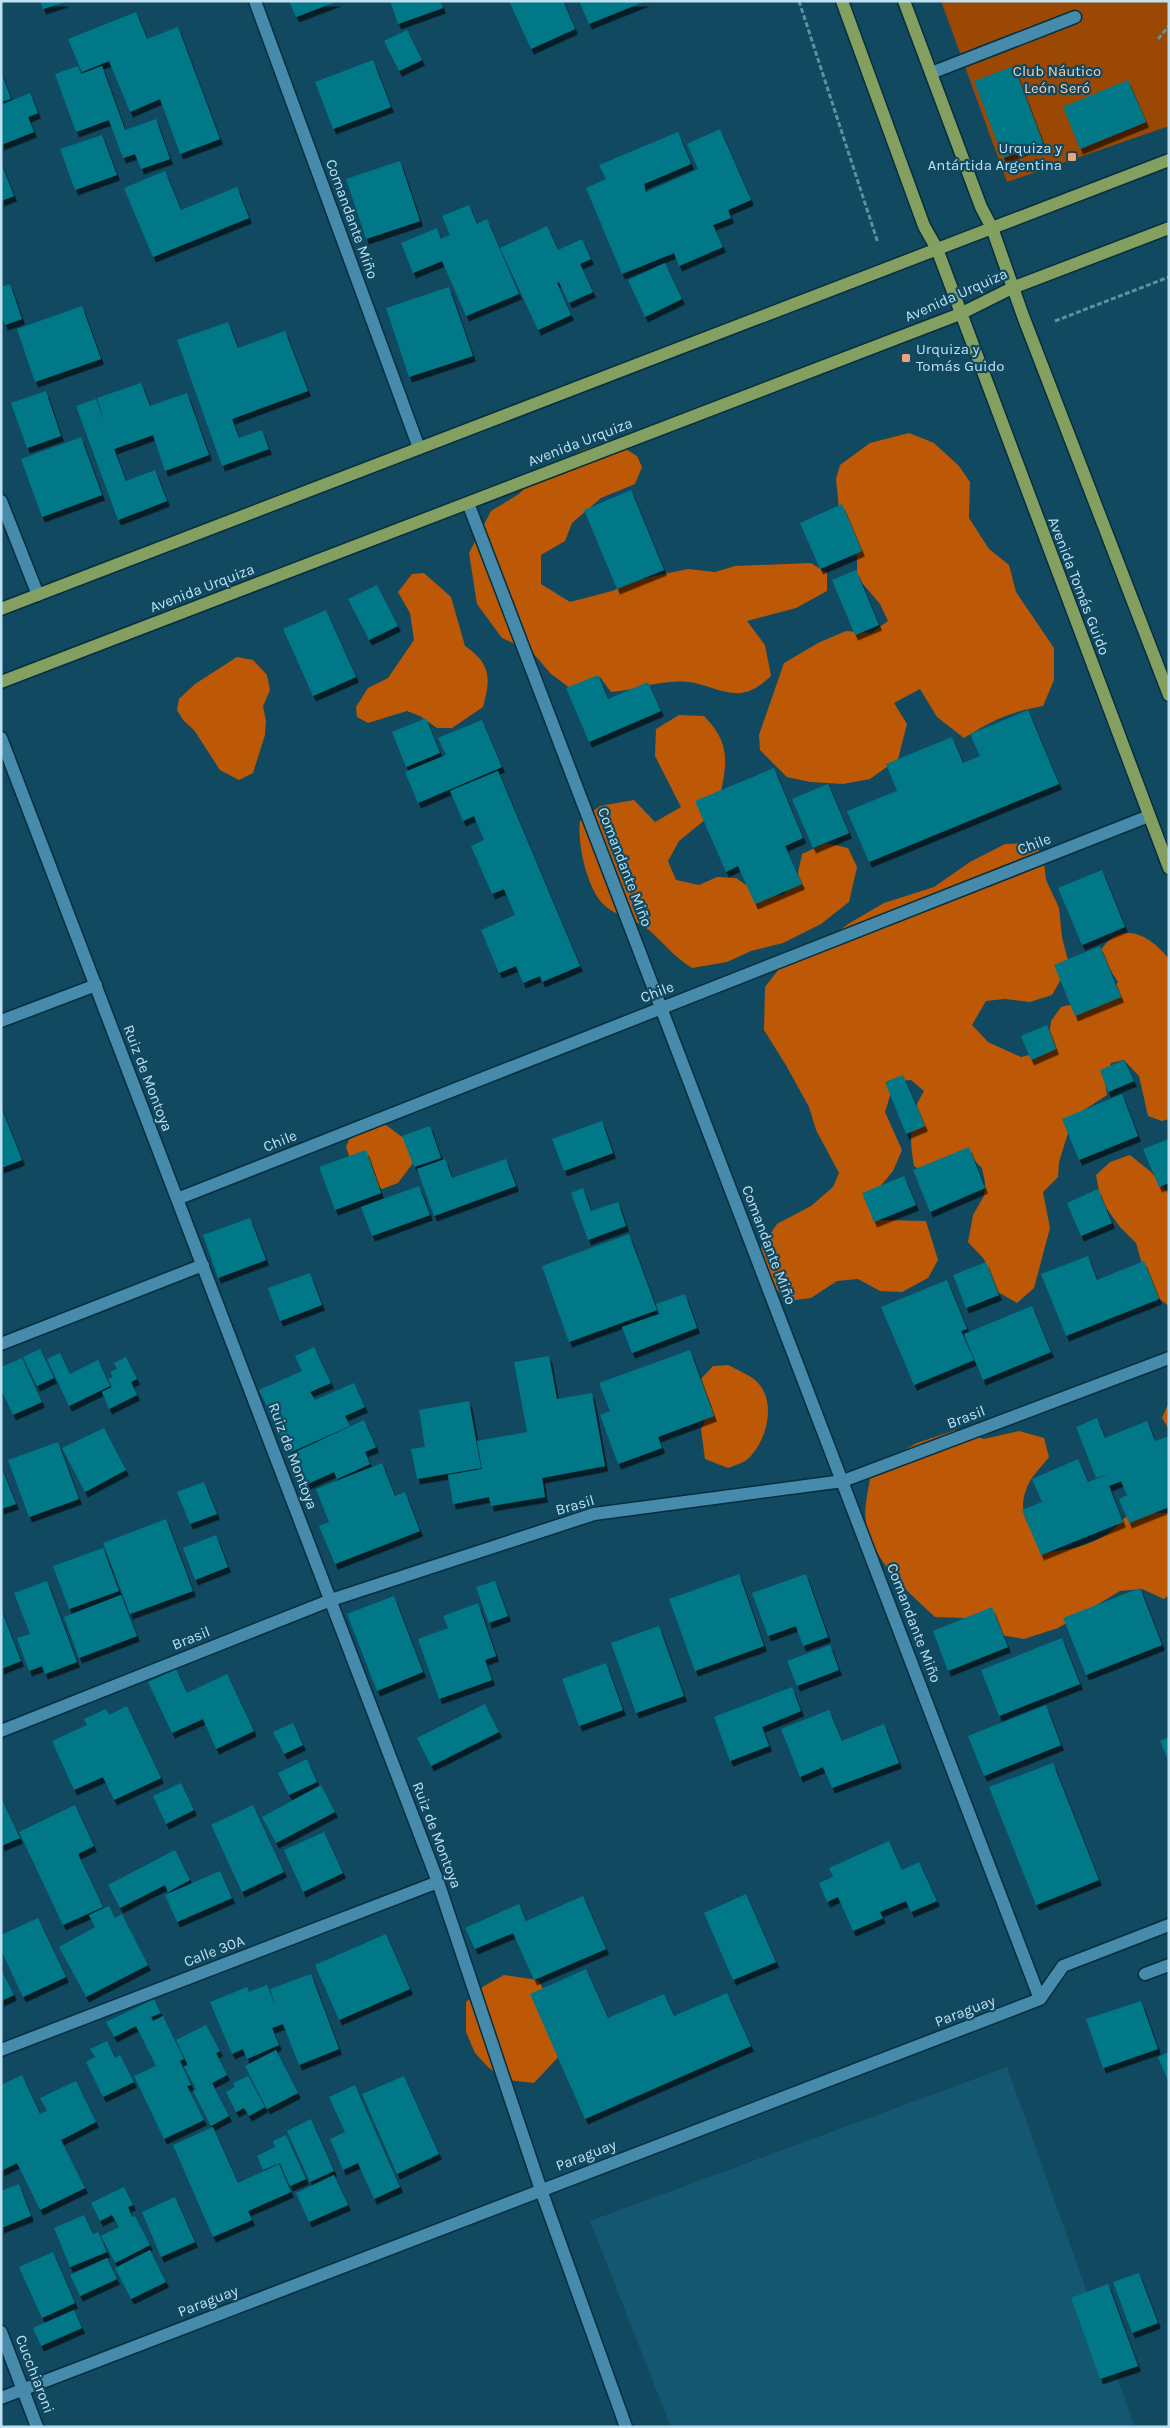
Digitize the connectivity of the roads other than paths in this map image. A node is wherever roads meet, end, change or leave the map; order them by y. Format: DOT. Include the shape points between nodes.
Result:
graph roads {
  1 [pos="254,1"];
  2 [pos="842,1"];
  3 [pos="904,1"];
  4 [pos="1075,18"];
  5 [pos="931,72"];
  6 [pos="1169,160"];
  7 [pos="992,228"];
  8 [pos="1169,228"];
  9 [pos="937,249"];
  10 [pos="1012,288"];
  11 [pos="960,314"];
  12 [pos="419,448"];
  13 [pos="1,501"];
  14 [pos="468,503"];
  15 [pos="38,594"];
  16 [pos="1,609"];
  17 [pos="1,682"];
  18 [pos="1169,695"];
  19 [pos="1,738"];
  20 [pos="1149,816"];
  21 [pos="1169,868"];
  22 [pos="96,985"];
  23 [pos="661,1008"];
  24 [pos="1,1020"];
  25 [pos="177,1199"];
  26 [pos="203,1265"];
  27 [pos="1,1344"];
  28 [pos="1169,1358"];
  29 [pos="843,1482"];
  30 [pos="331,1600"];
  31 [pos="1,1732"];
  32 [pos="438,1882"];
  33 [pos="1169,1926"];
  34 [pos="1169,1965"];
  35 [pos="1145,1974"];
  36 [pos="1040,1999"];
  37 [pos="1,2050"];
  38 [pos="541,2190"];
  39 [pos="1,2332"];
  40 [pos="23,2390"];
  41 [pos="1,2398"];
  42 [pos="37,2427"];
  43 [pos="626,2427"];
  1 -- 12 [label="street, Comandante Miño"];
  2 -- 9 [label="main road, Avenida Tomás Guido" via="924,226"];
  3 -- 5 [label="main road"];
  4 -- 5 [label="street"];
  5 -- 7 [label="main road" via="981,207"];
  6 -- 7 [label="main road"];
  7 -- 9 [label="main road"];
  7 -- 10 [label="main road"];
  8 -- 10 [label="main road, Avenida Urquiza"];
  9 -- 11 [label="main road, Avenida Tomás Guido"];
  9 -- 12 [label="main road"];
  10 -- 11 [label="main road, Avenida Urquiza"];
  10 -- 18 [label="main road"];
  11 -- 14 [label="main road, Avenida Urquiza"];
  11 -- 20 [label="main road, Avenida Tomás Guido"];
  12 -- 15 [label="main road"];
  13 -- 15 [label="street"];
  14 -- 17 [label="main road, Avenida Urquiza"];
  14 -- 23 [label="street, Comandante Miño"];
  15 -- 16 [label="main road"];
  19 -- 22 [label="street, Ruiz de Montoya"];
  20 -- 21 [label="main road, Avenida Tomás Guido"];
  20 -- 23 [label="street, Chile"];
  22 -- 24 [label="street"];
  22 -- 25 [label="street, Ruiz de Montoya"];
  23 -- 25 [label="street, Chile"];
  23 -- 29 [label="street, Comandante Miño"];
  25 -- 26 [label="street, Ruiz de Montoya"];
  26 -- 27 [label="street"];
  26 -- 30 [label="street, Ruiz de Montoya"];
  28 -- 29 [label="street, Brasil"];
  29 -- 30 [label="street, Brasil" via="594,1514"];
  29 -- 36 [label="street, Comandante Miño"];
  30 -- 31 [label="street, Brasil"];
  30 -- 32 [label="street, Ruiz de Montoya"];
  32 -- 37 [label="street, Calle 30A"];
  32 -- 38 [label="street, Ruiz de Montoya"];
  33 -- 36 [label="street" via="1063,1966"];
  34 -- 35 [label="street"];
  36 -- 38 [label="street, Paraguay"];
  38 -- 40 [label="street, Paraguay"];
  38 -- 43 [label="street, Ruiz de Montoya"];
  39 -- 40 [label="street, Cucchiaroni"];
  40 -- 41 [label="street, Paraguay"];
  40 -- 42 [label="street, Cucchiaroni"];
}
